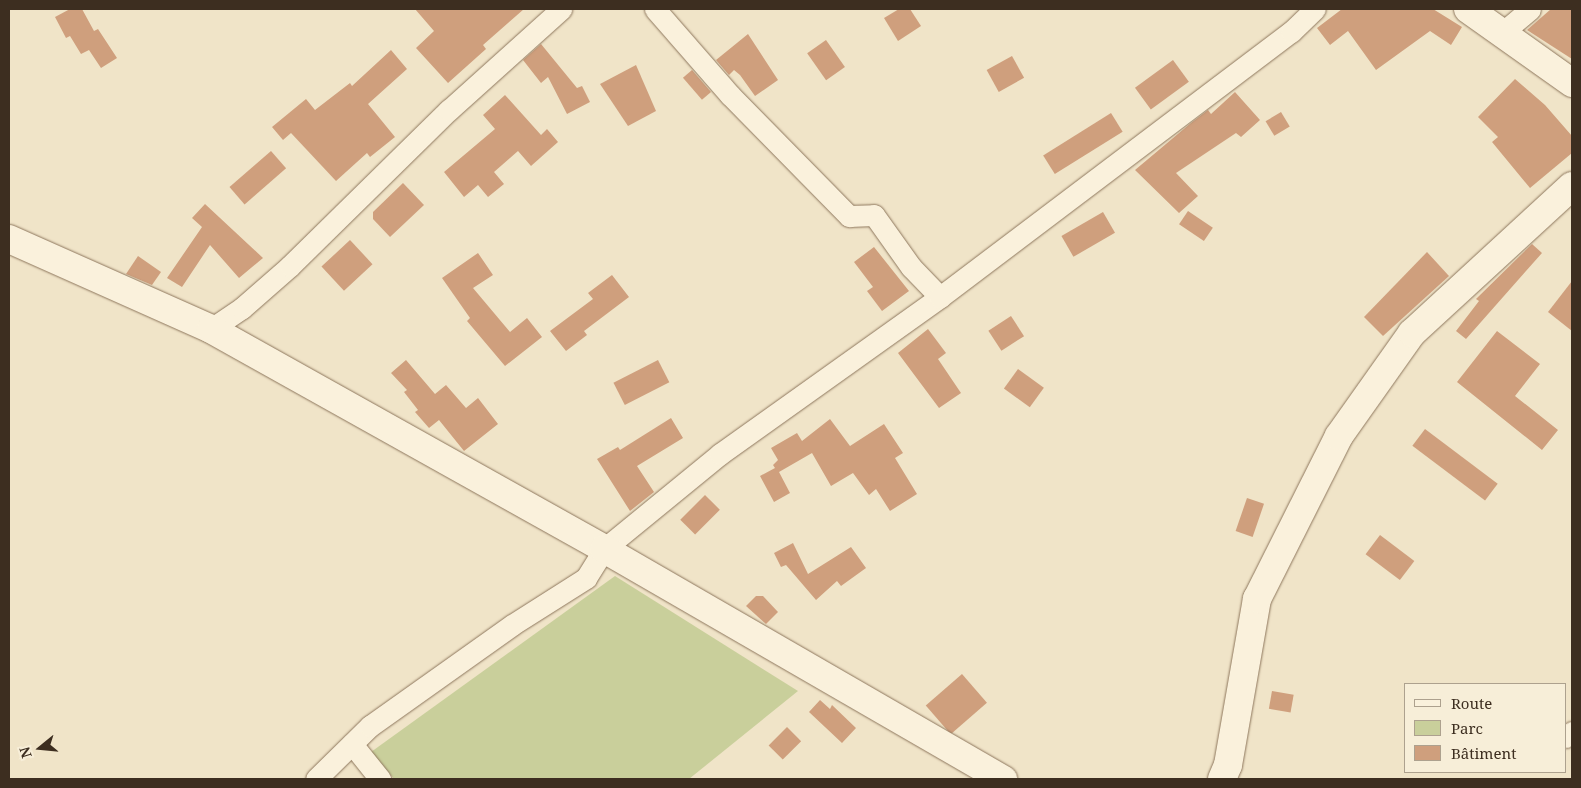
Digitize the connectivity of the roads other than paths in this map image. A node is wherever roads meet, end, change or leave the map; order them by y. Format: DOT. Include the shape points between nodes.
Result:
graph roads {
  1 [pos="562,9"];
  2 [pos="655,9"];
  3 [pos="1315,9"];
  4 [pos="1468,9"];
  5 [pos="1530,9"];
  6 [pos="1504,32"];
  7 [pos="1572,83"];
  8 [pos="1572,186"];
  9 [pos="9,239"];
  10 [pos="940,298"];
  11 [pos="211,329"];
  12 [pos="604,549"];
  13 [pos="352,744"];
  14 [pos="316,779"];
  15 [pos="380,779"];
  16 [pos="1003,779"];
  17 [pos="1222,779"];
  1 -- 11 [label="street" via="449,110 290,266 242,308"];
  2 -- 10 [label="street" via="730,95 849,216 874,215 912,267"];
  3 -- 10 [label="street" via="1291,32"];
  4 -- 6 [label="street"];
  5 -- 6 [label="street"];
  6 -- 7 [label="street"];
  8 -- 17 [label="street" via="1412,333 1339,436 1257,599 1228,765"];
  9 -- 11 [label="street"];
  10 -- 12 [label="street" via="720,454"];
  11 -- 12 [label="street"];
  12 -- 13 [label="street" via="586,578 512,625 370,726"];
  12 -- 16 [label="street"];
  13 -- 14 [label="street"];
  13 -- 15 [label="street"];
}
